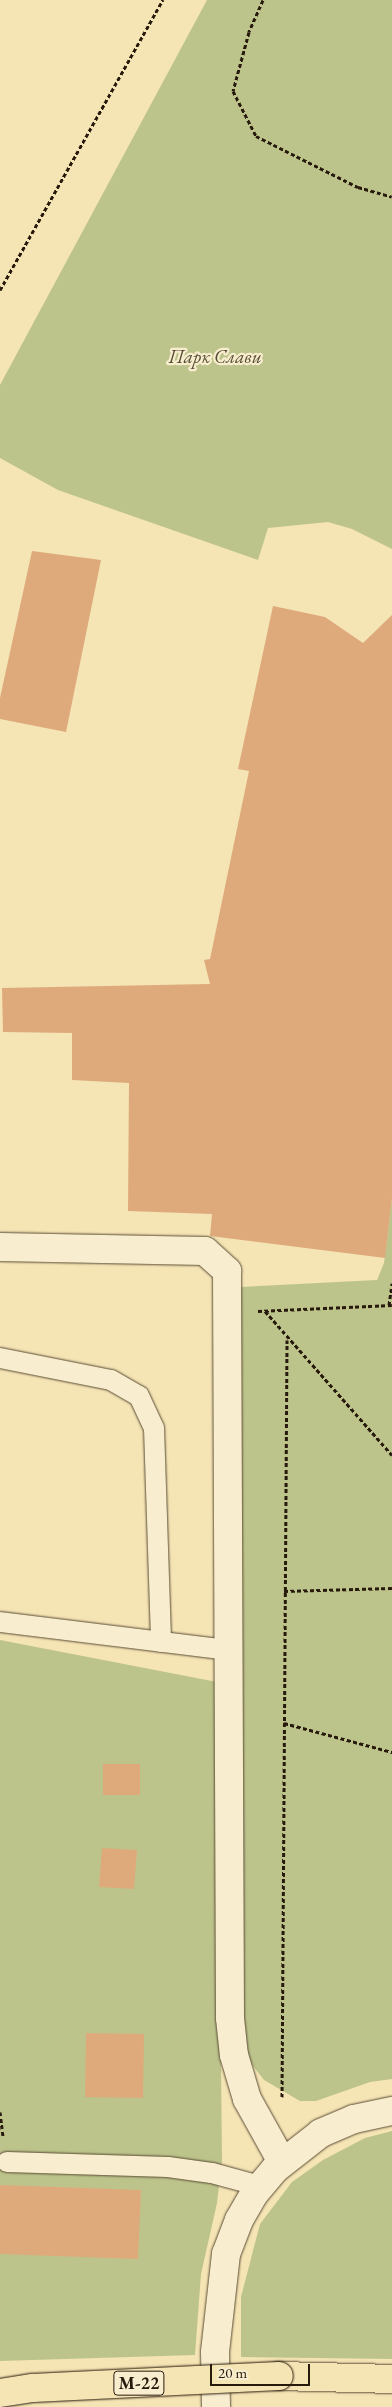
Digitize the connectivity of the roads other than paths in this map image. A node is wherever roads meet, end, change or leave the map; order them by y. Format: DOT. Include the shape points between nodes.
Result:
graph roads {
  1 [pos="0,1247"];
  2 [pos="0,1358"];
  3 [pos="0,1622"];
  4 [pos="161,1642"];
  5 [pos="227,1650"];
  6 [pos="392,2111"];
  7 [pos="7,2162"];
  8 [pos="282,2162"];
  9 [pos="260,2186"];
  10 [pos="392,2379"];
  11 [pos="0,2393"];
  12 [pos="216,2407"];
  1 -- 5 [label="street" via="205,1251 227,1271"];
  2 -- 4 [label="lane" via="111,1380 139,1396 154,1428"];
  3 -- 4 [label="lane"];
  4 -- 5 [label="lane"];
  5 -- 8 [label="street" via="230,2018 234,2055 247,2099"];
  6 -- 8 [label="street" via="354,2119 322,2133"];
  7 -- 9 [label="lane" via="168,2167 212,2173"];
  8 -- 9 [label="street"];
  9 -- 12 [label="street" via="239,2220 226,2254 215,2352"];
  10 -- 11 [label="highway, М-22, bridge" via="279,2376 33,2388"];
}
